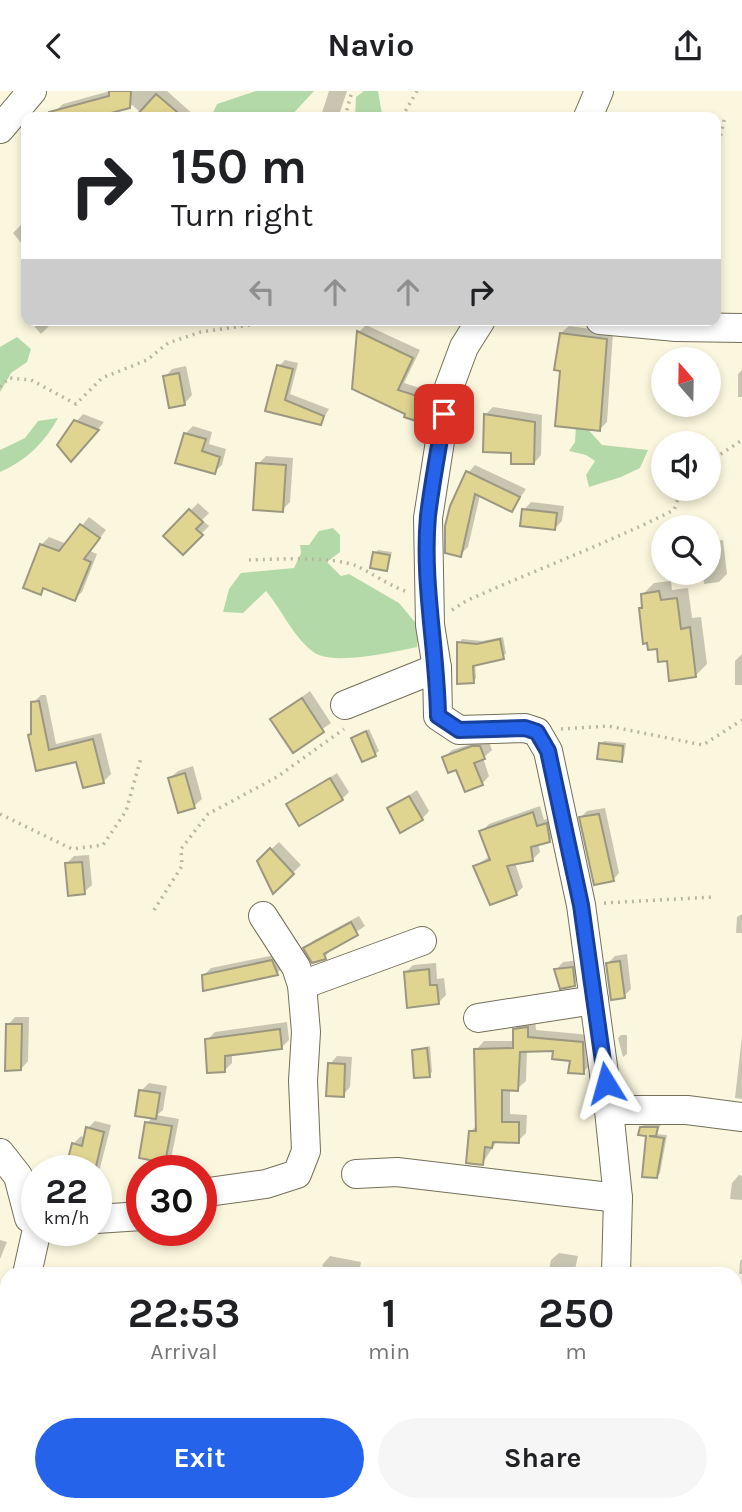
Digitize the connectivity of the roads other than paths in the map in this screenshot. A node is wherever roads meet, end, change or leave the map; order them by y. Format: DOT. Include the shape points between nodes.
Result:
graph roads {
  1 [pos="32,91"];
  2 [pos="599,91"];
  3 [pos="590,112"];
  4 [pos="0,129"];
  5 [pos="477,326"];
  6 [pos="665,326"];
  7 [pos="742,328"];
  8 [pos="437,668"];
  9 [pos="348,715"];
  10 [pos="263,916"];
  11 [pos="422,941"];
  12 [pos="302,985"];
  13 [pos="594,1000"];
  14 [pos="478,1019"];
  15 [pos="609,1110"];
  16 [pos="742,1117"];
  17 [pos="0,1153"];
  18 [pos="356,1174"];
  19 [pos="21,1187"];
  20 [pos="217,1191"];
  21 [pos="618,1198"];
  22 [pos="33,1246"];
  23 [pos="29,1267"];
  24 [pos="616,1267"];
  1 -- 4 [label="street"];
  2 -- 3 [label="street"];
  5 -- 8 [label="street" via="447,390 428,518 430,612"];
  6 -- 7 [label="street"];
  8 -- 9 [label="street"];
  8 -- 13 [label="street" via="438,716 459,730 525,728 537,732 548,751 581,905"];
  10 -- 12 [label="street" via="296,967"];
  11 -- 12 [label="street"];
  12 -- 20 [label="street" via="306,1151 302,1165 297,1174 266,1184"];
  13 -- 14 [label="street"];
  13 -- 15 [label="street"];
  15 -- 16 [label="street" via="687,1110"];
  15 -- 21 [label="street"];
  17 -- 19 [label="street"];
  18 -- 21 [label="street" via="397,1172"];
  21 -- 24 [label="street"];
  22 -- 23 [label="street"];
}
